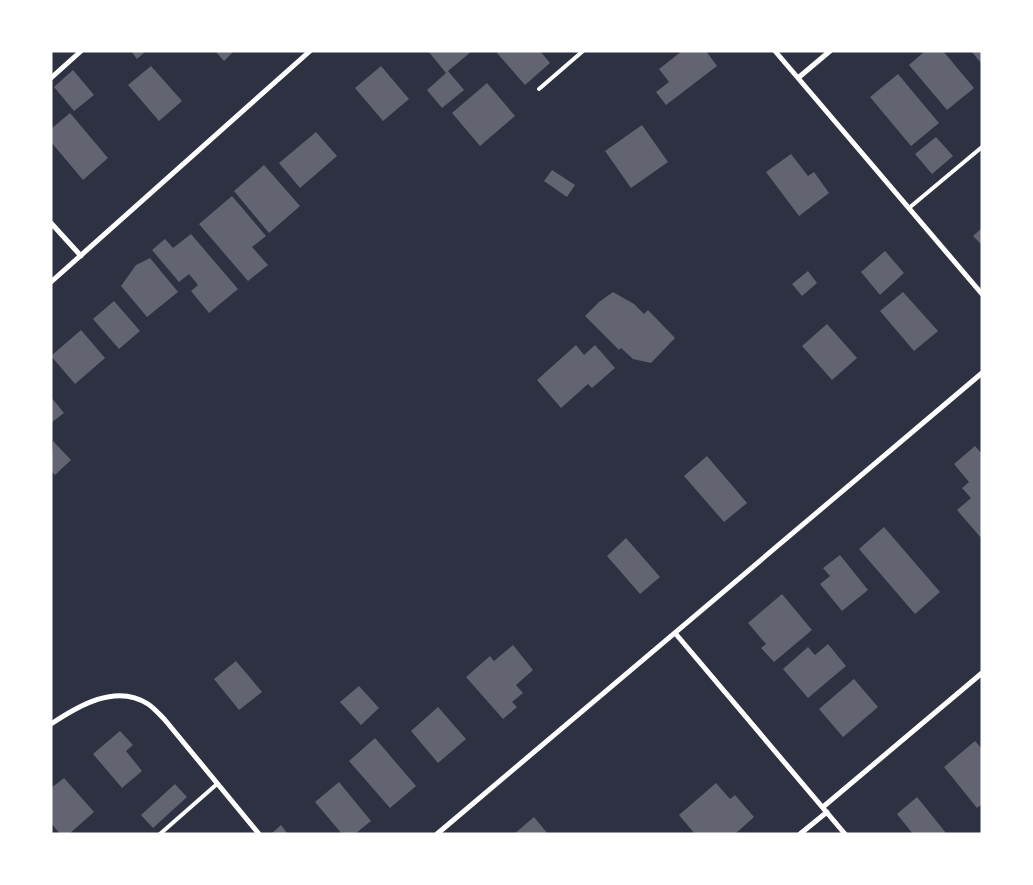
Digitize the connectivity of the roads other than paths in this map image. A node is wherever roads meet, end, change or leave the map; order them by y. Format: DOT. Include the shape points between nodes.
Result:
graph roads {
  1 [pos="81,51"];
  2 [pos="310,51"];
  3 [pos="583,51"];
  4 [pos="775,51"];
  5 [pos="830,51"];
  6 [pos="51,78"];
  7 [pos="798,78"];
  8 [pos="539,89"];
  9 [pos="982,147"];
  10 [pos="909,208"];
  11 [pos="51,223"];
  12 [pos="81,256"];
  13 [pos="51,282"];
  14 [pos="982,294"];
  15 [pos="982,373"];
  16 [pos="675,633"];
  17 [pos="982,672"];
  18 [pos="51,724"];
  19 [pos="217,784"];
  20 [pos="825,810"];
  21 [pos="160,834"];
  22 [pos="259,834"];
  23 [pos="437,834"];
  24 [pos="800,834"];
  25 [pos="846,834"];
  1 -- 6 [label="street"];
  2 -- 12 [label="street"];
  3 -- 8 [label="lane"];
  4 -- 7 [label="street"];
  5 -- 7 [label="street"];
  7 -- 10 [label="street"];
  9 -- 10 [label="lane"];
  10 -- 14 [label="street"];
  11 -- 12 [label="street"];
  12 -- 13 [label="street"];
  15 -- 16 [label="street"];
  16 -- 20 [label="street"];
  16 -- 23 [label="street"];
  17 -- 20 [label="street"];
  18 -- 19 [label="street" via="95,700 120,695 147,704 165,720"];
  19 -- 21 [label="lane"];
  19 -- 22 [label="street"];
  20 -- 24 [label="street"];
  20 -- 25 [label="street"];
}
